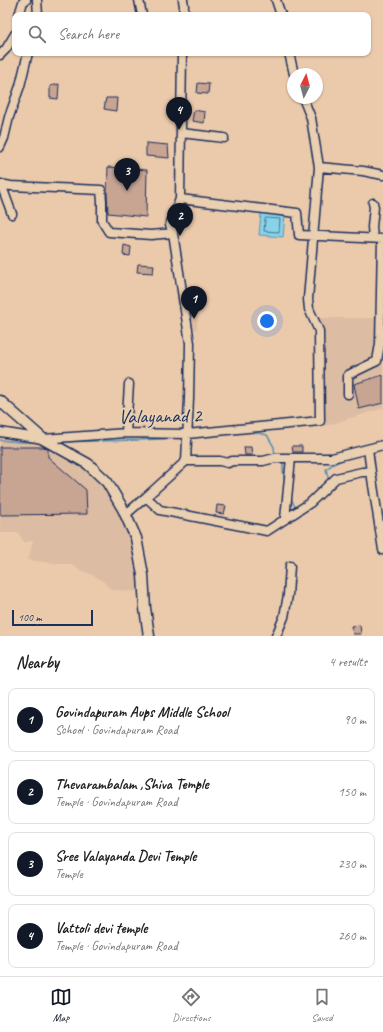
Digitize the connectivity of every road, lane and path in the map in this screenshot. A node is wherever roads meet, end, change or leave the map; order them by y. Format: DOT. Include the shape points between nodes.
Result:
graph roads {
  1 [pos="26,0"];
  2 [pos="35,0"];
  3 [pos="139,0"];
  4 [pos="183,0"];
  5 [pos="276,0"];
  6 [pos="20,12"];
  7 [pos="37,12"];
  8 [pos="141,12"];
  9 [pos="183,12"];
  10 [pos="280,12"];
  11 [pos="12,39"];
  12 [pos="0,55"];
  13 [pos="27,56"];
  14 [pos="182,56"];
  15 [pos="290,56"];
  16 [pos="293,68"];
  17 [pos="305,104"];
  18 [pos="0,122"];
  19 [pos="6,129"];
  20 [pos="181,133"];
  21 [pos="224,138"];
  22 [pos="0,147"];
  23 [pos="319,167"];
  24 [pos="383,174"];
  25 [pos="1,184"];
  26 [pos="180,199"];
  27 [pos="373,203"];
  28 [pos="12,214"];
  29 [pos="173,233"];
  30 [pos="313,236"];
  31 [pos="373,238"];
  32 [pos="382,239"];
  33 [pos="129,384"];
  34 [pos="348,394"];
  35 [pos="0,401"];
  36 [pos="0,432"];
  37 [pos="126,433"];
  38 [pos="187,434"];
  39 [pos="43,438"];
  40 [pos="383,445"];
  41 [pos="368,449"];
  42 [pos="292,458"];
  43 [pos="186,461"];
  44 [pos="372,472"];
  45 [pos="146,497"];
  46 [pos="125,515"];
  47 [pos="285,519"];
  48 [pos="383,550"];
  49 [pos="290,566"];
  50 [pos="149,636"];
  51 [pos="276,636"];
  1 -- 6 [label="street"];
  2 -- 7 [label="street"];
  3 -- 8 [label="street"];
  4 -- 9 [label="street"];
  5 -- 10 [label="street"];
  11 -- 12 [label="street"];
  13 -- 19 [label="street"];
  14 -- 20 [label="street"];
  15 -- 16 [label="street"];
  17 -- 23 [label="street" via="311,118"];
  18 -- 19 [label="street"];
  19 -- 22 [label="street"];
  20 -- 21 [label="street"];
  20 -- 26 [label="street"];
  23 -- 24 [label="street"];
  23 -- 30 [label="street"];
  25 -- 28 [label="street"];
  25 -- 29 [label="street" via="101,190 102,221 109,232 151,235"];
  26 -- 29 [label="street" via="170,225"];
  26 -- 30 [label="street" via="298,213 299,236"];
  27 -- 31 [label="street"];
  29 -- 38 [label="street" via="190,343"];
  30 -- 31 [label="street"];
  30 -- 38 [label="street, Valayanad 2" via="308,299 309,308 319,330 320,421"];
  31 -- 32 [label="street"];
  32 -- 34 [label="street" via="380,344 377,361 348,375"];
  33 -- 37 [label="street"];
  35 -- 39 [label="main road"];
  36 -- 39 [label="street, Valayanad 2"];
  37 -- 38 [label="street, Valayanad 2"];
  37 -- 39 [label="street, Valayanad 2"];
  38 -- 43 [label="street"];
  39 -- 46 [label="main road" via="88,464 107,482"];
  40 -- 41 [label="street"];
  41 -- 42 [label="street" via="332,458"];
  41 -- 44 [label="street"];
  42 -- 43 [label="street" via="228,463"];
  42 -- 47 [label="street"];
  43 -- 45 [label="street"];
  44 -- 47 [label="street" via="336,478 310,502"];
  44 -- 48 [label="street"];
  45 -- 46 [label="street"];
  45 -- 47 [label="street" via="160,510 267,531"];
  46 -- 50 [label="main road" via="136,538 139,553"];
  49 -- 51 [label="street" via="284,617"];
}
